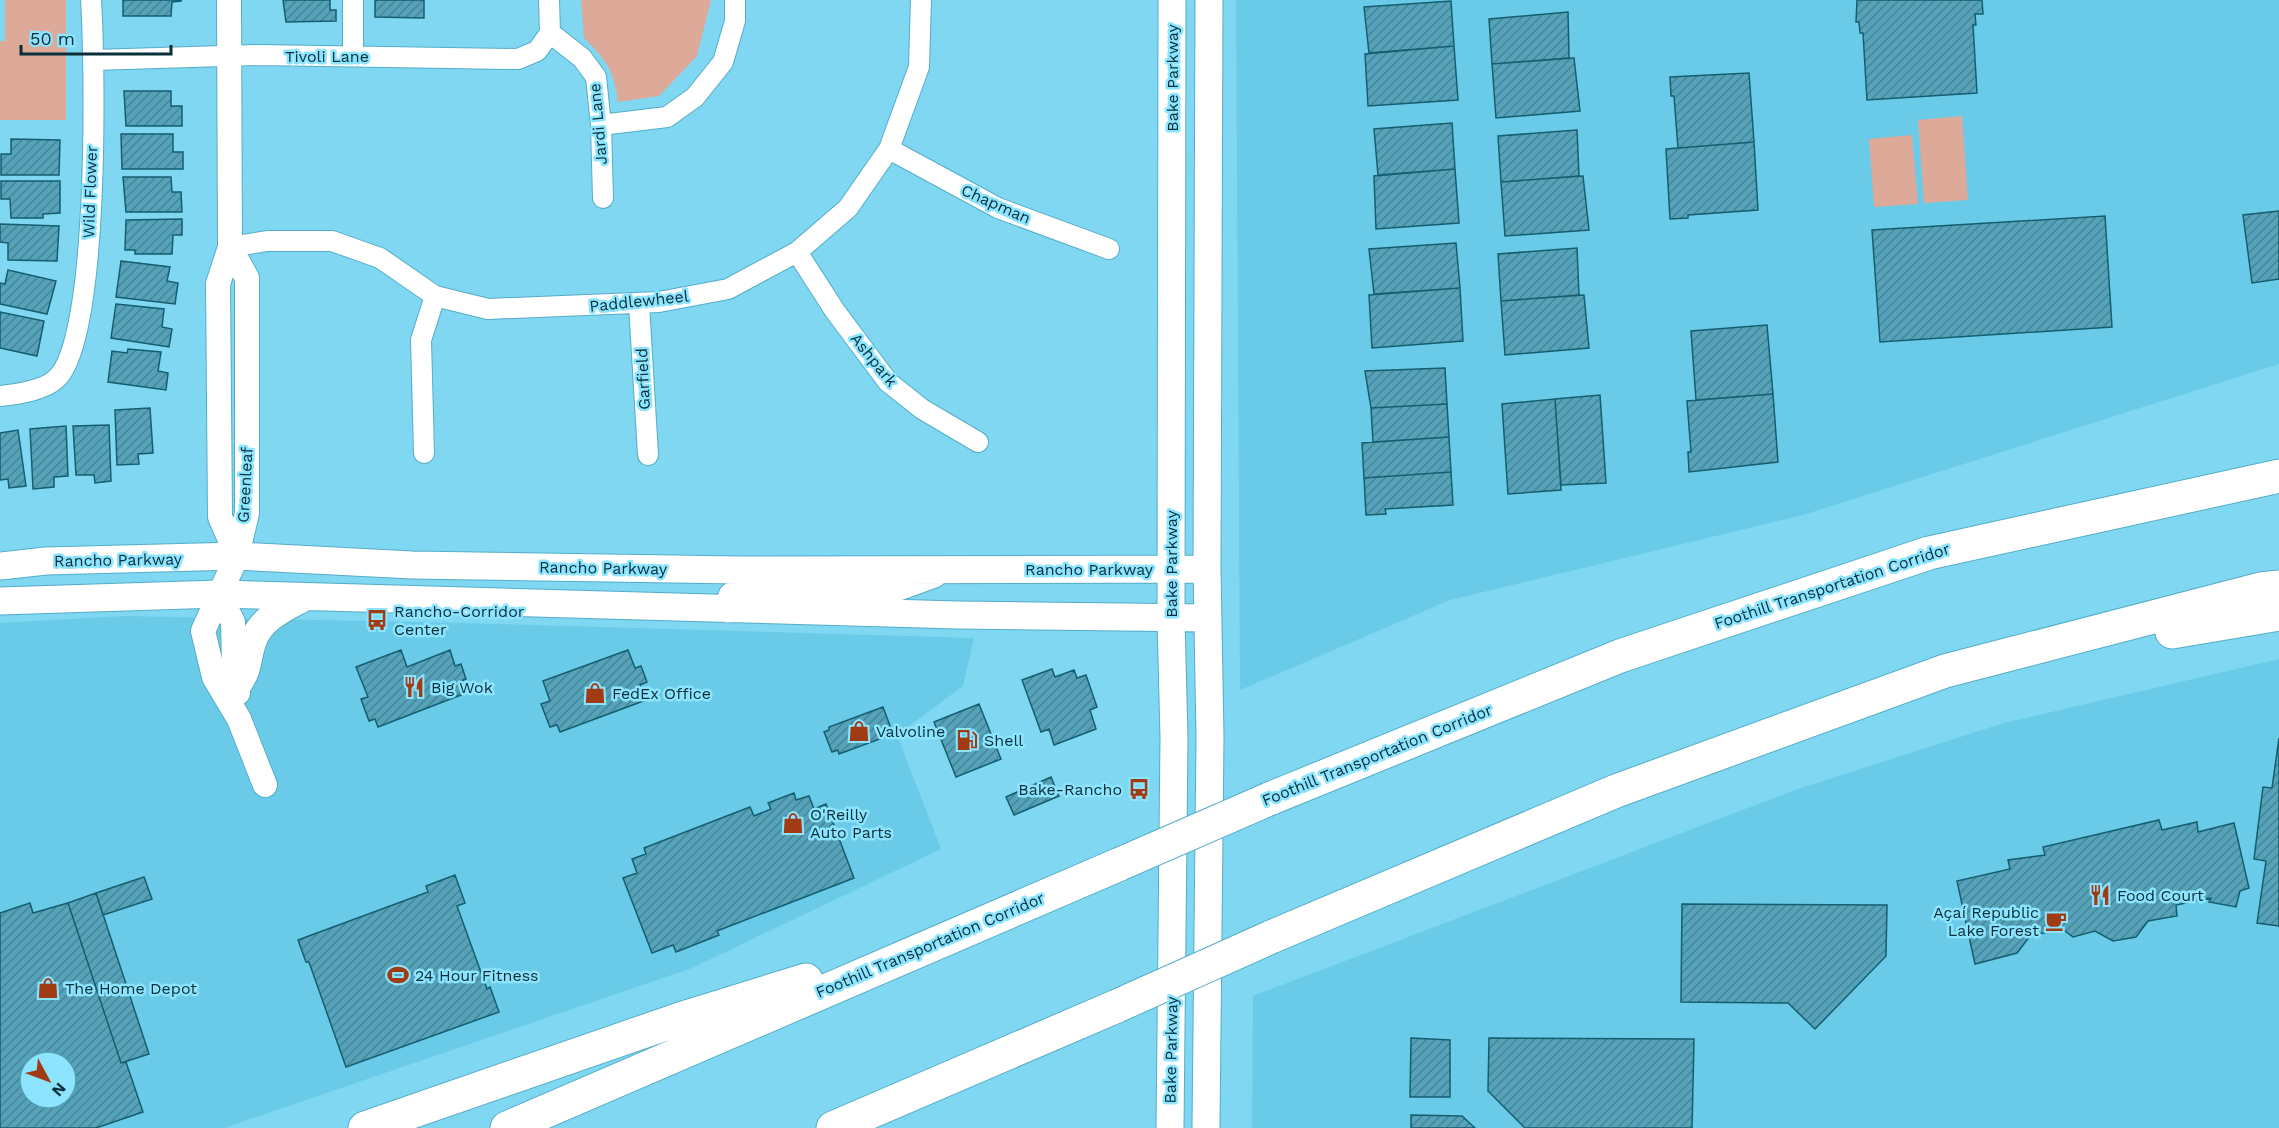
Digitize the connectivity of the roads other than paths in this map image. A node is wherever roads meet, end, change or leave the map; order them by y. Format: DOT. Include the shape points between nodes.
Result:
graph roads {
  1 [pos="91,0"];
  2 [pos="229,0"];
  3 [pos="353,0"];
  4 [pos="549,0"];
  5 [pos="735,0"];
  6 [pos="921,0"];
  7 [pos="1172,0"];
  8 [pos="1209,0"];
  9 [pos="550,33"];
  10 [pos="230,56"];
  11 [pos="353,56"];
  12 [pos="94,60"];
  13 [pos="601,125"];
  14 [pos="889,149"];
  15 [pos="603,198"];
  16 [pos="230,247"];
  17 [pos="1109,249"];
  18 [pos="796,252"];
  19 [pos="435,296"];
  20 [pos="639,304"];
  21 [pos="0,396"];
  22 [pos="978,442"];
  23 [pos="424,453"];
  24 [pos="648,455"];
  25 [pos="2279,458"];
  26 [pos="2279,476"];
  27 [pos="1929,553"];
  28 [pos="237,556"];
  29 [pos="0,566"];
  30 [pos="952,568"];
  31 [pos="1172,569"];
  32 [pos="1207,569"];
  33 [pos="2279,587"];
  34 [pos="219,594"];
  35 [pos="305,597"];
  36 [pos="0,601"];
  37 [pos="728,609"];
  38 [pos="2279,614"];
  39 [pos="1207,618"];
  40 [pos="1171,619"];
  41 [pos="1945,671"];
  42 [pos="238,685"];
  43 [pos="239,719"];
  44 [pos="265,785"];
  45 [pos="870,971"];
  46 [pos="1117,1006"];
  47 [pos="364,1128"];
  48 [pos="507,1128"];
  49 [pos="833,1128"];
  50 [pos="882,1128"];
  51 [pos="1170,1128"];
  52 [pos="1206,1128"];
  1 -- 12 [label="street, Wild Flower"];
  2 -- 10 [label="street, Greenleaf"];
  3 -- 11 [label="street"];
  4 -- 9 [label="street"];
  5 -- 13 [label="street" via="735,21 723,62 695,97 667,117"];
  6 -- 14 [label="street, Paddlewheel" via="919,67"];
  7 -- 31 [label="main road, Bake Parkway"];
  8 -- 32 [label="main road"];
  9 -- 11 [label="street, Tivoli Lane" via="537,51 518,58"];
  9 -- 13 [label="street, Jardi Lane" via="582,58 596,77"];
  10 -- 11 [label="street, Tivoli Lane"];
  10 -- 12 [label="street, Tivoli Lane"];
  10 -- 16 [label="street, Greenleaf"];
  12 -- 21 [label="street, Wild Flower" via="87,281 72,351 57,379 22,394"];
  13 -- 15 [label="street, Jardi Lane"];
  14 -- 17 [label="street, Chapman" via="998,208"];
  14 -- 18 [label="street, Paddlewheel" via="848,208"];
  16 -- 19 [label="street, Paddlewheel" via="267,241 332,241 380,258"];
  16 -- 28 [label="street, Greenleaf" via="218,284 220,517"];
  18 -- 20 [label="street, Paddlewheel" via="728,289"];
  18 -- 22 [label="street, Ashpark" via="888,382 922,409"];
  19 -- 20 [label="street, Paddlewheel" via="488,309"];
  19 -- 23 [label="street" via="421,340"];
  20 -- 24 [label="street, Garfield"];
  25 -- 27 [label="highway"];
  26 -- 27 [label="highway, Foothill Transportation Corridor"];
  27 -- 45 [label="highway, Foothill Transportation Corridor, bridge" via="1620,656 1269,799"];
  28 -- 29 [label="main road, Rancho Parkway" via="46,561"];
  28 -- 30 [label="main road, Rancho Parkway" via="412,565 739,570"];
  28 -- 34 [label="street"];
  30 -- 31 [label="main road, Rancho Parkway"];
  30 -- 37 [label="main road" via="887,591 755,591 732,596"];
  31 -- 32 [label="main road, Rancho Parkway"];
  31 -- 40 [label="main road, Bake Parkway"];
  32 -- 39 [label="main road"];
  33 -- 41 [label="highway"];
  34 -- 35 [label="main road"];
  34 -- 36 [label="main road"];
  34 -- 42 [label="street" via="233,622"];
  34 -- 43 [label="street" via="203,631 214,677"];
  35 -- 37 [label="main road"];
  35 -- 42 [label="main road" via="260,626 252,642 248,669"];
  37 -- 40 [label="main road"];
  38 -- 41 [label="highway"];
  39 -- 40 [label="main road"];
  39 -- 52 [label="main road" via="1210,737"];
  40 -- 51 [label="main road, Bake Parkway" via="1174,738"];
  41 -- 46 [label="highway, bridge" via="1616,791"];
  42 -- 43 [label="street"];
  43 -- 44 [label="street"];
  45 -- 47 [label="highway" via="792,982"];
  45 -- 48 [label="highway, Foothill Transportation Corridor"];
  46 -- 49 [label="highway"];
  46 -- 50 [label="highway"];
}
